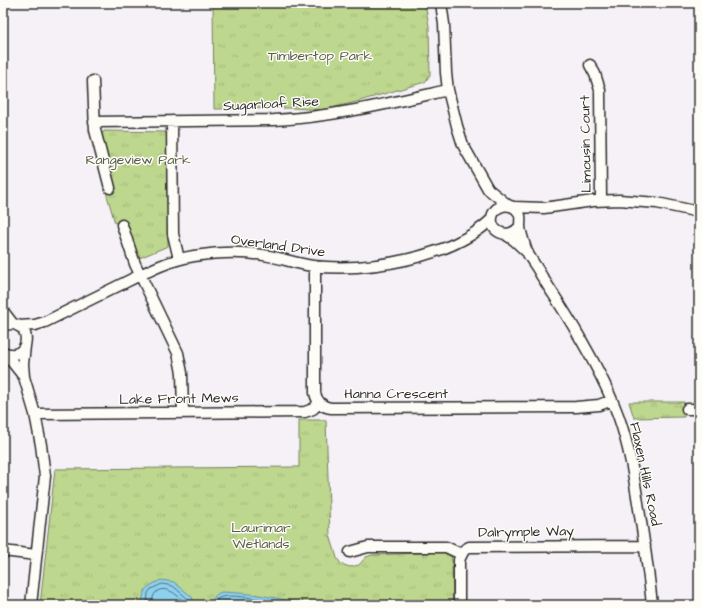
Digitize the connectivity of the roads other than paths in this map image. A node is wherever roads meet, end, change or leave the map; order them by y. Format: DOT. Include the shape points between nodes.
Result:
graph roads {
  1 [pos="441,3"];
  2 [pos="590,65"];
  3 [pos="93,81"];
  4 [pos="448,90"];
  5 [pos="172,121"];
  6 [pos="94,122"];
  7 [pos="110,188"];
  8 [pos="488,189"];
  9 [pos="600,200"];
  10 [pos="511,206"];
  11 [pos="544,208"];
  12 [pos="699,212"];
  13 [pos="492,217"];
  14 [pos="520,224"];
  15 [pos="122,225"];
  16 [pos="502,233"];
  17 [pos="469,237"];
  18 [pos="528,253"];
  19 [pos="179,259"];
  20 [pos="315,266"];
  21 [pos="140,275"];
  22 [pos="3,310"];
  23 [pos="45,322"];
  24 [pos="16,325"];
  25 [pos="3,326"];
  26 [pos="25,344"];
  27 [pos="4,352"];
  28 [pos="24,377"];
  29 [pos="612,400"];
  30 [pos="319,404"];
  31 [pos="687,409"];
  32 [pos="699,409"];
  33 [pos="183,413"];
  34 [pos="35,414"];
  35 [pos="645,546"];
  36 [pos="3,551"];
  37 [pos="350,552"];
  38 [pos="461,554"];
  39 [pos="36,555"];
  40 [pos="31,605"];
  41 [pos="459,605"];
  42 [pos="652,605"];
  1 -- 4 [label="street"];
  2 -- 9 [label="street, Limousin Court" via="600,90"];
  3 -- 6 [label="street"];
  4 -- 5 [label="street, Sugarloaf Rise" via="303,119"];
  4 -- 8 [label="street" via="463,145"];
  5 -- 6 [label="street, Sugarloaf Rise"];
  5 -- 19 [label="street" via="173,234"];
  6 -- 7 [label="street"];
  8 -- 10 [label="street"];
  8 -- 13 [label="street"];
  9 -- 11 [label="street"];
  9 -- 12 [label="street" via="658,203"];
  10 -- 11 [label="street"];
  10 -- 13 [label="street" via="499,207"];
  10 -- 14 [label="street" via="520,214"];
  11 -- 14 [label="street" via="531,214"];
  13 -- 16 [label="street" via="494,226"];
  13 -- 17 [label="street, Overland Drive"];
  14 -- 16 [label="street" via="514,232"];
  14 -- 18 [label="street, Flaxen Hills Road"];
  15 -- 21 [label="street"];
  16 -- 17 [label="street, Overland Drive"];
  16 -- 18 [label="street, Flaxen Hills Road"];
  17 -- 20 [label="street, Overland Drive" via="434,252 380,264"];
  18 -- 29 [label="street, Flaxen Hills Road" via="592,358"];
  19 -- 20 [label="street, Overland Drive" via="235,252"];
  19 -- 21 [label="street, Overland Drive"];
  20 -- 30 [label="street" via="315,393"];
  21 -- 23 [label="street, Overland Drive"];
  21 -- 33 [label="street" via="178,353 182,373"];
  22 -- 24 [label="street"];
  23 -- 24 [label="street, Overland Drive"];
  23 -- 26 [label="street, Overland Drive"];
  24 -- 25 [label="street, Overland Drive"];
  24 -- 26 [label="street" via="25,333"];
  26 -- 27 [label="street" via="22,350 14,354"];
  26 -- 28 [label="street"];
  27 -- 28 [label="street"];
  28 -- 34 [label="street"];
  29 -- 30 [label="street, Hanna Crescent" via="599,405 576,407 331,408"];
  29 -- 35 [label="street, Flaxen Hills Road" via="630,459"];
  30 -- 33 [label="street, Lake Front Mews" via="305,412"];
  31 -- 32 [label="street"];
  33 -- 34 [label="street, Lake Front Mews"];
  34 -- 39 [label="street" via="45,476"];
  35 -- 38 [label="street, Dalrymple Way" via="477,546 469,547"];
  35 -- 42 [label="street, Flaxen Hills Road"];
  36 -- 39 [label="street"];
  37 -- 38 [label="street" via="368,547 446,547"];
  38 -- 41 [label="street, Dalrymple Way"];
  39 -- 40 [label="street"];
}
